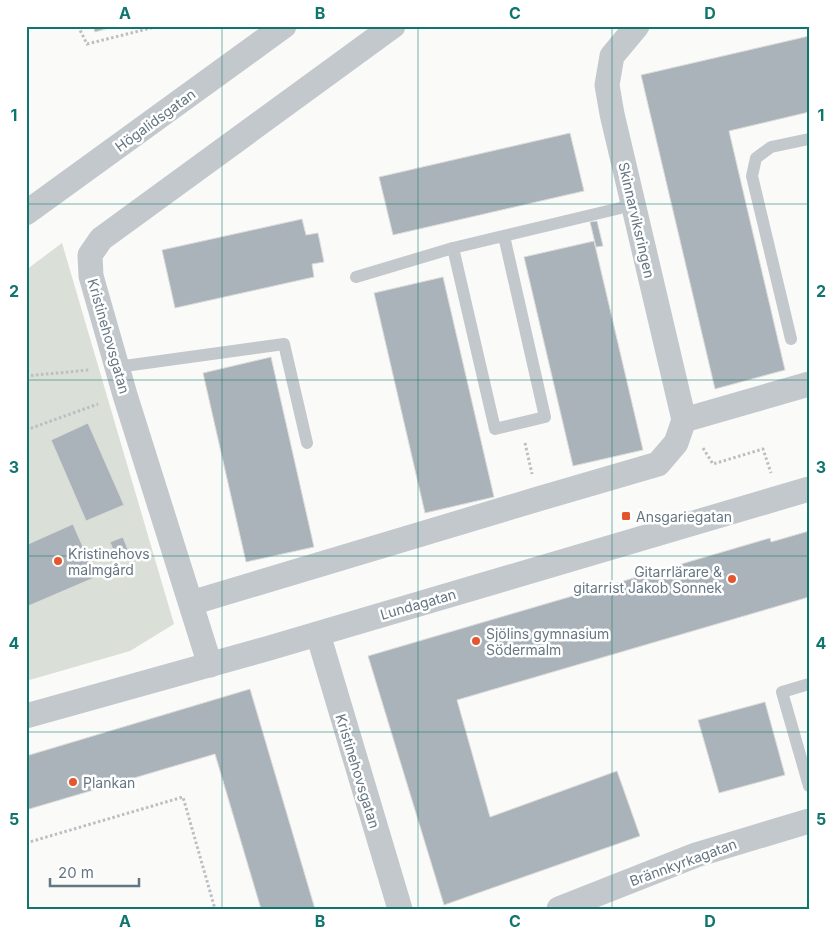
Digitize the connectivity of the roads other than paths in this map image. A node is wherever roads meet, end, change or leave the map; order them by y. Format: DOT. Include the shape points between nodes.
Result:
graph roads {
  1 [pos="284,26"];
  2 [pos="393,26"];
  3 [pos="637,26"];
  4 [pos="809,138"];
  5 [pos="633,205"];
  6 [pos="26,213"];
  7 [pos="504,236"];
  8 [pos="452,248"];
  9 [pos="356,277"];
  10 [pos="791,339"];
  11 [pos="117,367"];
  12 [pos="809,384"];
  13 [pos="684,420"];
  14 [pos="307,443"];
  15 [pos="809,489"];
  16 [pos="191,603"];
  17 [pos="318,634"];
  18 [pos="210,664"];
  19 [pos="809,684"];
  20 [pos="26,716"];
  21 [pos="809,786"];
  22 [pos="809,821"];
  23 [pos="572,907"];
  24 [pos="400,909"];
  1 -- 6 [label="street, Högalidsgatan"];
  2 -- 11 [label="street, Kristinehovsgatan" via="101,239 90,255 91,276"];
  3 -- 5 [label="street, Skinnarviksringen" via="612,56 607,85"];
  4 -- 10 [label="lane" via="771,147 756,158 752,176"];
  5 -- 7 [label="lane"];
  5 -- 13 [label="street, Skinnarviksringen"];
  7 -- 8 [label="lane"];
  7 -- 8 [label="lane" via="545,417 512,426 495,429"];
  8 -- 9 [label="lane"];
  11 -- 14 [label="lane" via="284,344"];
  11 -- 16 [label="street, Kristinehovsgatan"];
  12 -- 13 [label="street"];
  13 -- 16 [label="street" via="676,443 658,464"];
  15 -- 17 [label="street, Lundagatan"];
  16 -- 18 [label="street, Kristinehovsgatan"];
  17 -- 18 [label="street, Lundagatan"];
  17 -- 24 [label="street, Kristinehovsgatan"];
  18 -- 20 [label="street, Lundagatan"];
  19 -- 21 [label="lane" via="782,692"];
  22 -- 23 [label="street, Brännkyrkagatan" via="696,855"];
}
